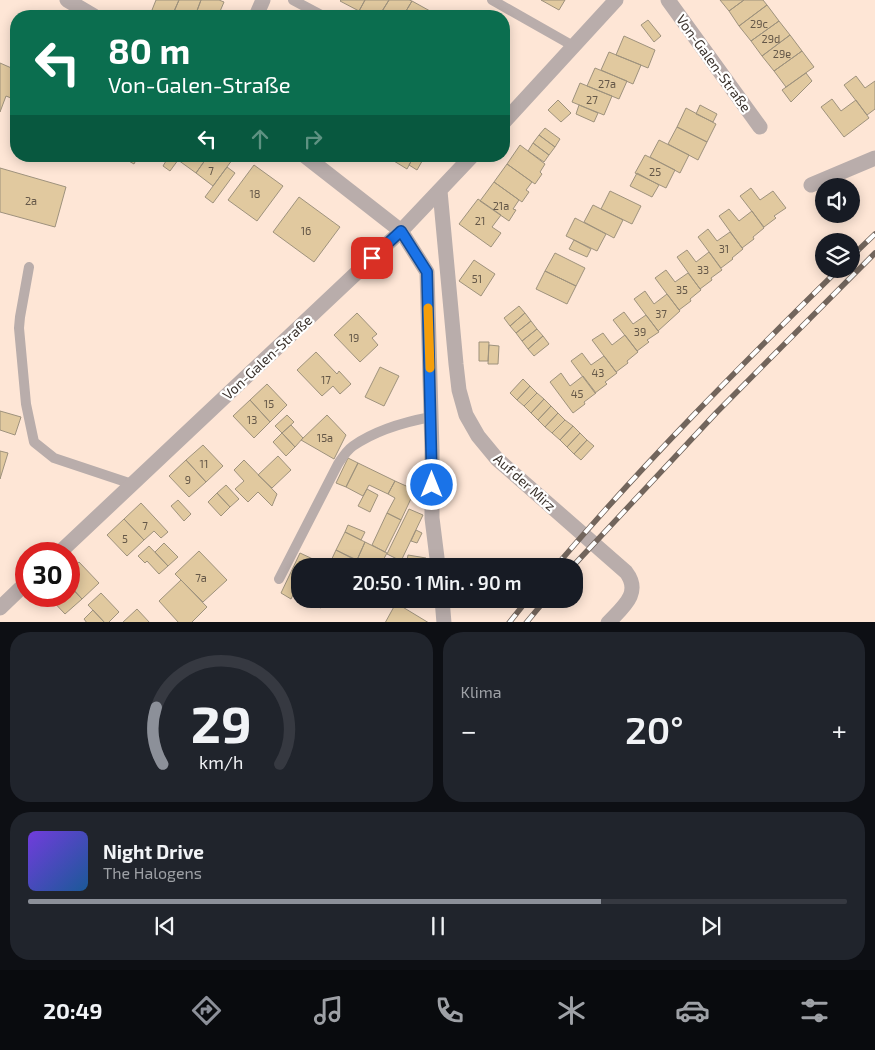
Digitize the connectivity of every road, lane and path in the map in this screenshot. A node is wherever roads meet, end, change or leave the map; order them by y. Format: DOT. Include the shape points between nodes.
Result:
graph roads {
  1 [pos="67,0"];
  2 [pos="293,0"];
  3 [pos="492,0"];
  4 [pos="616,0"];
  5 [pos="668,0"];
  6 [pos="84,10"];
  7 [pos="312,10"];
  8 [pos="510,10"];
  9 [pos="510,10"];
  10 [pos="575,47"];
  11 [pos="510,116"];
  12 [pos="760,127"];
  13 [pos="875,158"];
  14 [pos="313,162"];
  15 [pos="467,162"];
  16 [pos="811,185"];
  17 [pos="440,191"];
  18 [pos="401,231"];
  19 [pos="29,267"];
  20 [pos="431,417"];
  21 [pos="132,484"];
  22 [pos="71,542"];
  23 [pos="437,558"];
  24 [pos="279,579"];
  25 [pos="15,594"];
  26 [pos="0,608"];
  27 [pos="443,608"];
  28 [pos="444,622"];
  29 [pos="608,622"];
  1 -- 6 [label="street"];
  2 -- 7 [label="lane"];
  3 -- 9 [label="lane"];
  4 -- 10 [label="street"];
  5 -- 12 [label="street, Von-Galen-Straße"];
  8 -- 10 [label="lane"];
  10 -- 11 [label="street"];
  13 -- 16 [label="street"];
  14 -- 18 [label="street"];
  15 -- 17 [label="street, Von-Galen-Straße"];
  17 -- 18 [label="street, Von-Galen-Straße"];
  17 -- 29 [label="street, Auf der Mirz" via="459,390 466,415 497,459 632,579 631,596"];
  18 -- 20 [label="street" via="427,272"];
  18 -- 21 [label="street, Von-Galen-Straße"];
  19 -- 21 [label="lane" via="20,334 26,404 34,442 54,458"];
  20 -- 23 [label="street" via="432,518"];
  20 -- 24 [label="lane" via="404,422 365,439 345,453"];
  21 -- 22 [label="street, Von-Galen-Straße"];
  25 -- 26 [label="street"];
  27 -- 28 [label="street"];
}
